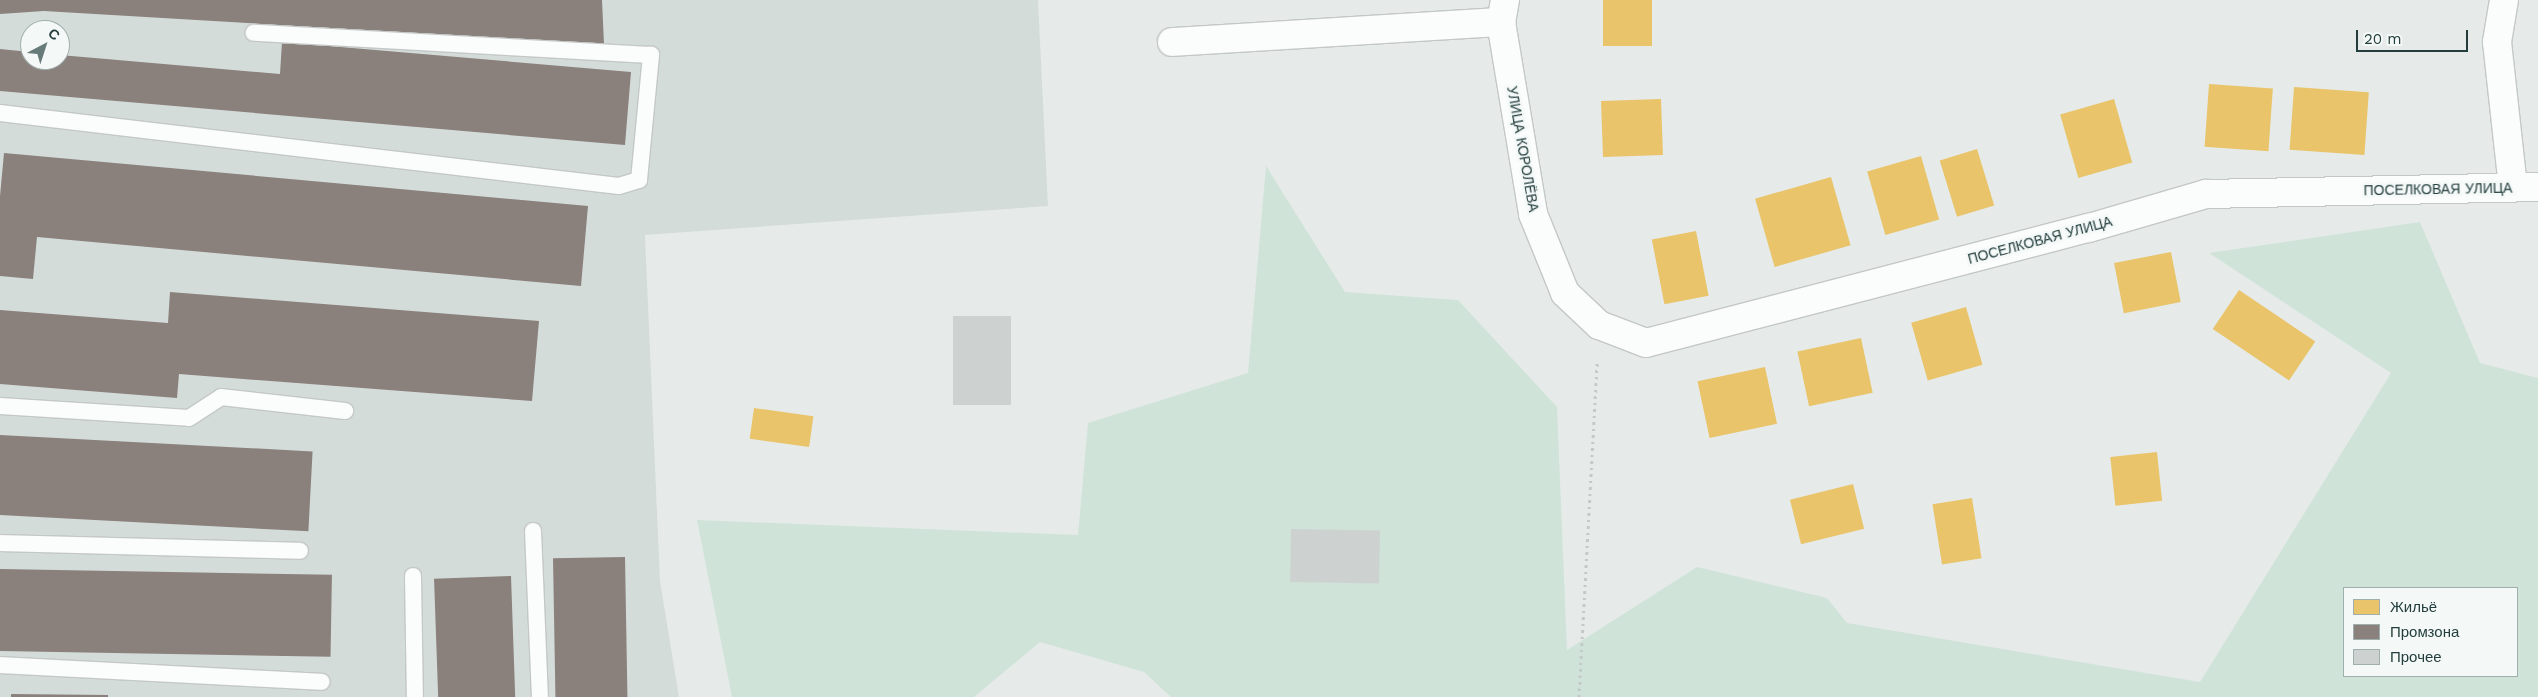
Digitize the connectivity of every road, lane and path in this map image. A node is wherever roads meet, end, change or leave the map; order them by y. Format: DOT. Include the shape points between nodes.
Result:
graph roads {
  1 [pos="2504,0"];
  2 [pos="1503,11"];
  3 [pos="254,33"];
  4 [pos="1172,42"];
  5 [pos="0,113"];
  6 [pos="2526,187"];
  7 [pos="1565,293"];
  8 [pos="1599,325"];
  9 [pos="0,406"];
  10 [pos="345,411"];
  11 [pos="533,531"];
  12 [pos="0,543"];
  13 [pos="300,551"];
  14 [pos="413,576"];
  15 [pos="0,665"];
  16 [pos="322,682"];
  17 [pos="415,697"];
  18 [pos="540,697"];
  19 [pos="1579,697"];
  1 -- 6 [label="street" via="2497,42"];
  2 -- 4 [label="street"];
  2 -- 7 [label="street, УЛИЦА КОРОЛЁВА" via="1533,214"];
  3 -- 5 [label="lane" via="651,55 639,180 619,186"];
  6 -- 8 [label="street, ПОСЕЛКОВАЯ УЛИЦА" via="2206,194 2089,228 1646,344"];
  7 -- 8 [label="street, ПОСЕЛКОВАЯ УЛИЦА"];
  8 -- 19 [label="path" via="1589,455"];
  9 -- 10 [label="lane" via="189,418 221,397"];
  11 -- 18 [label="lane"];
  12 -- 13 [label="lane"];
  14 -- 17 [label="lane"];
  15 -- 16 [label="lane"];
}
